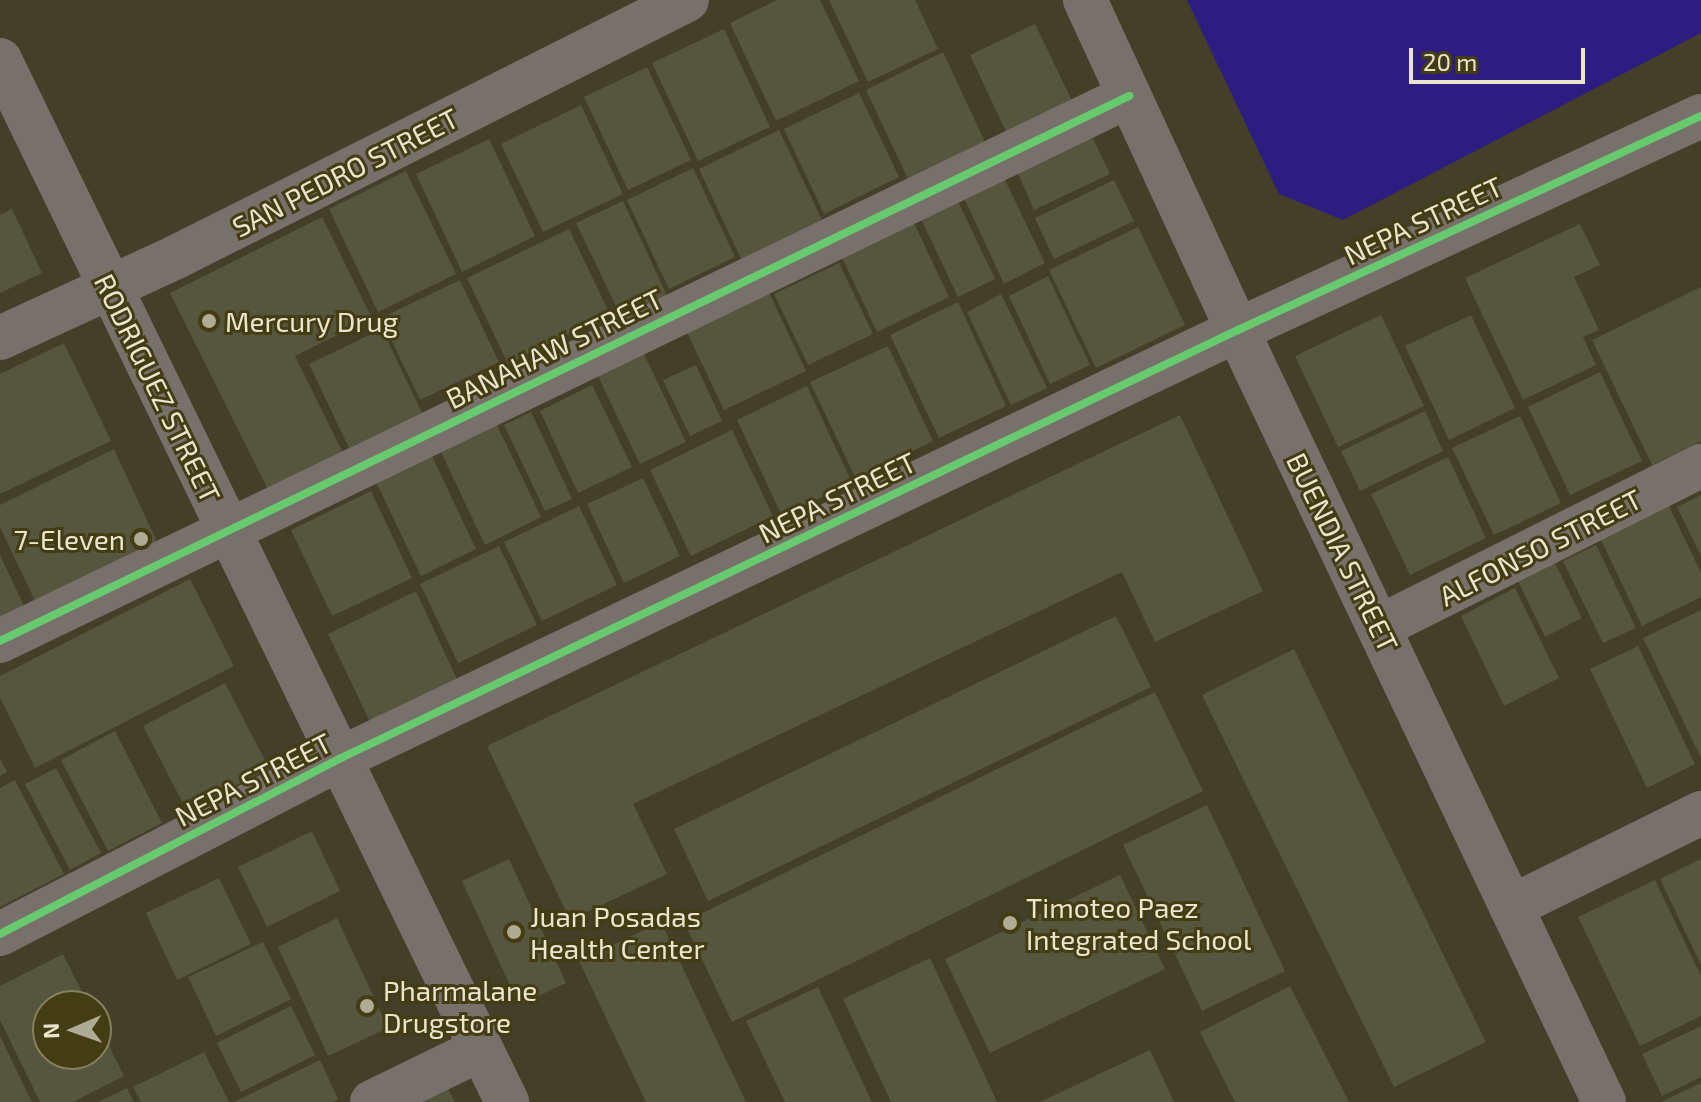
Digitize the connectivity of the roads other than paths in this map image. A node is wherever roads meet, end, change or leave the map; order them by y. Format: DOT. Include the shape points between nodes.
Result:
graph roads {
  1 [pos="687,0"];
  2 [pos="1085,0"];
  3 [pos="0,60"];
  4 [pos="1129,96"];
  5 [pos="1701,116"];
  6 [pos="108,287"];
  7 [pos="1238,330"];
  8 [pos="0,338"];
  9 [pos="1701,466"];
  10 [pos="227,529"];
  11 [pos="1379,627"];
  12 [pos="0,641"];
  13 [pos="341,758"];
  14 [pos="1701,813"];
  15 [pos="1511,907"];
  16 [pos="0,934"];
  17 [pos="481,1049"];
  18 [pos="372,1102"];
  19 [pos="507,1102"];
  20 [pos="1604,1102"];
  1 -- 6 [label="street, SAN PEDRO STREET"];
  2 -- 4 [label="street, BUENDIA STREET"];
  3 -- 6 [label="street, RODRIGUEZ STREET"];
  4 -- 7 [label="street, BUENDIA STREET"];
  4 -- 10 [label="street, BANAHAW STREET"];
  5 -- 7 [label="street, NEPA STREET"];
  6 -- 8 [label="street, SAN PEDRO STREET"];
  6 -- 10 [label="street, RODRIGUEZ STREET"];
  7 -- 11 [label="street, BUENDIA STREET"];
  7 -- 13 [label="street, NEPA STREET"];
  9 -- 11 [label="street, ALFONSO STREET"];
  10 -- 12 [label="street, BANAHAW STREET"];
  10 -- 13 [label="street, RODRIGUEZ STREET"];
  11 -- 15 [label="street, BUENDIA STREET"];
  13 -- 16 [label="street, NEPA STREET"];
  13 -- 17 [label="street, RODRIGUEZ STREET"];
  14 -- 15 [label="street"];
  15 -- 20 [label="street, BUENDIA STREET"];
  17 -- 18 [label="street"];
  17 -- 19 [label="street, RODRIGUEZ STREET"];
}
